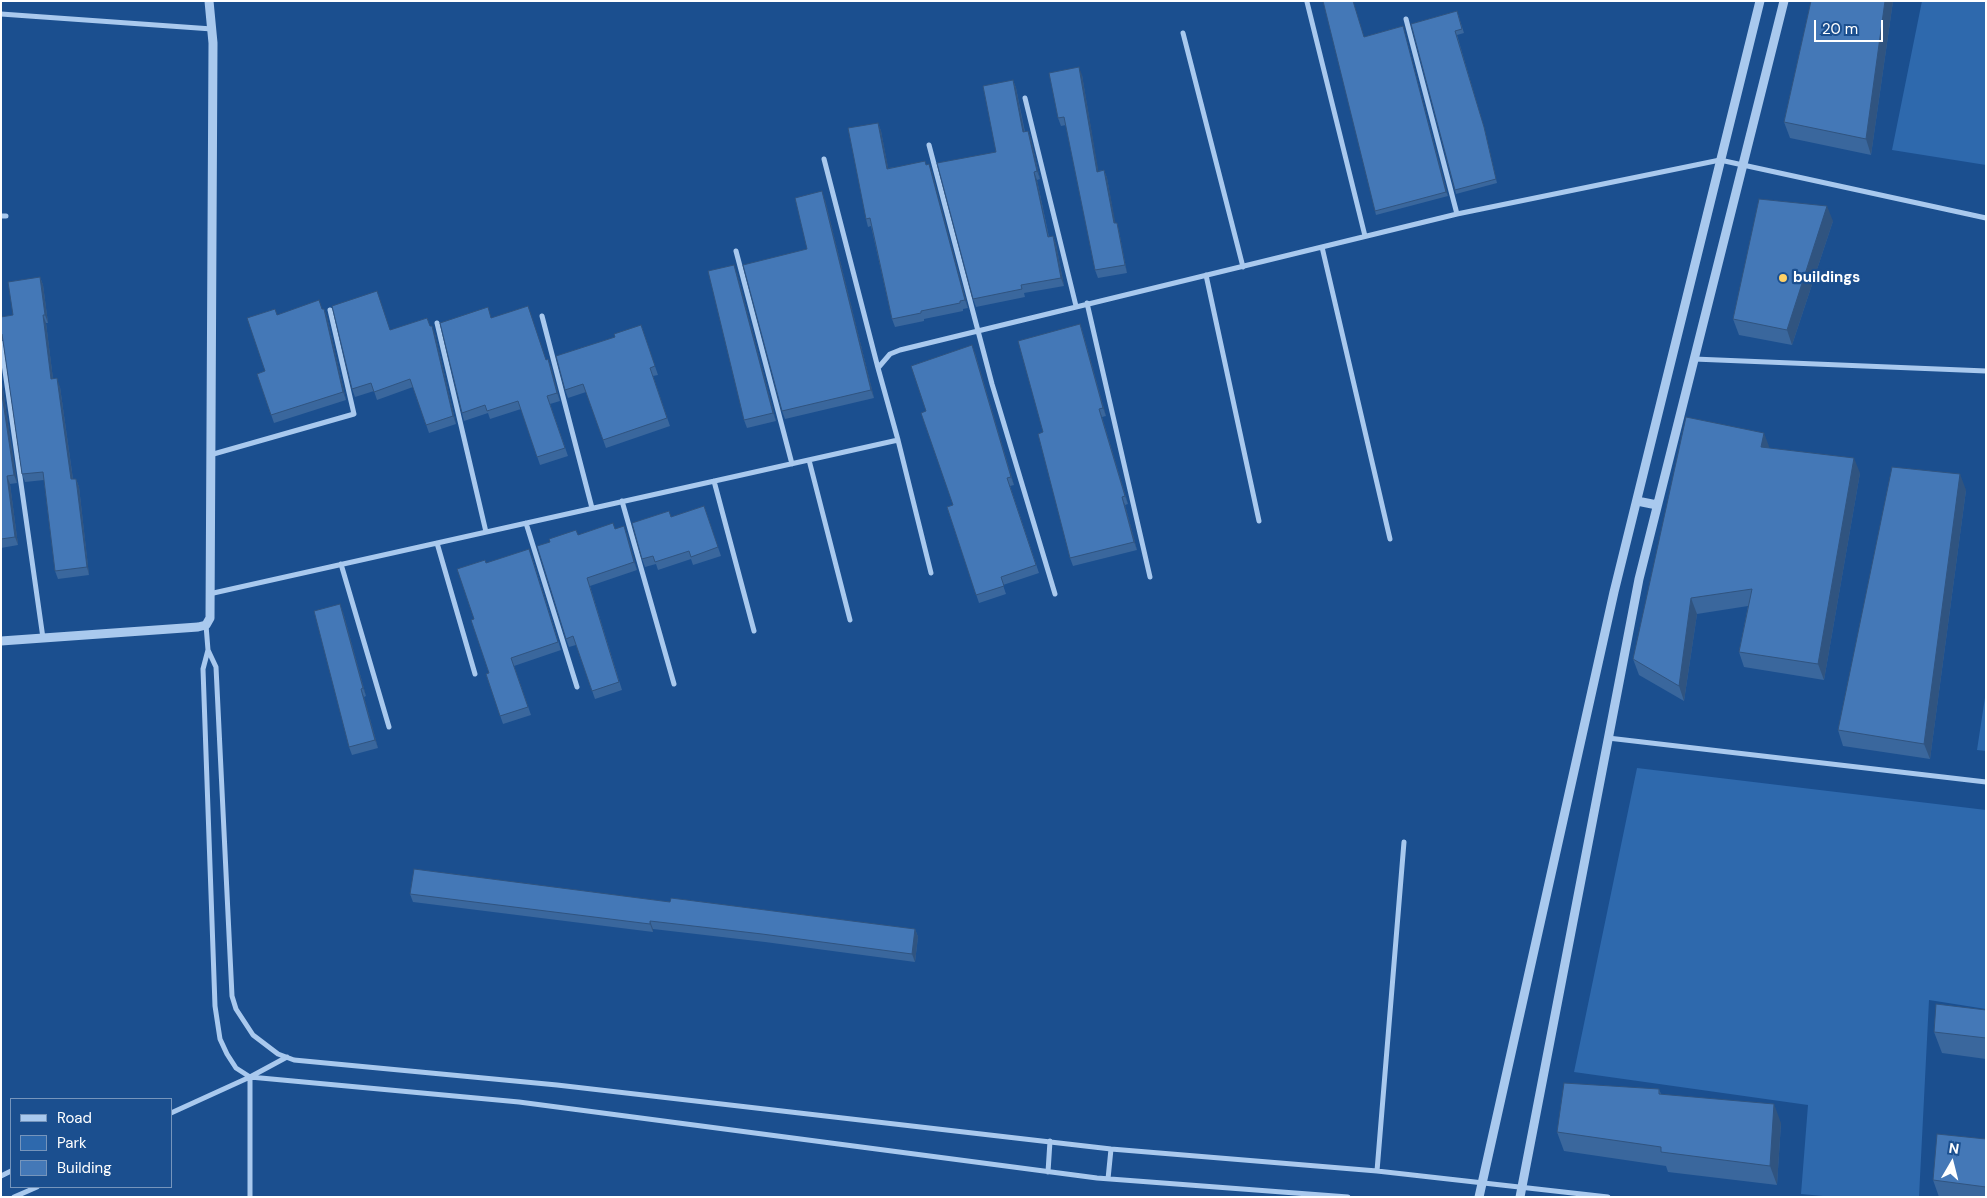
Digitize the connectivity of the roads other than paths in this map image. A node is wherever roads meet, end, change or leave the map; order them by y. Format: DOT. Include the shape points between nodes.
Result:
graph roads {
  1 [pos="209,1"];
  2 [pos="1760,1"];
  3 [pos="1784,1"];
  4 [pos="1307,2"];
  5 [pos="1,14"];
  6 [pos="1406,19"];
  7 [pos="212,29"];
  8 [pos="1183,32"];
  9 [pos="1025,98"];
  10 [pos="929,145"];
  11 [pos="824,159"];
  12 [pos="1720,160"];
  13 [pos="1742,164"];
  14 [pos="1457,214"];
  15 [pos="1986,218"];
  16 [pos="1365,236"];
  17 [pos="1322,247"];
  18 [pos="736,251"];
  19 [pos="1243,267"];
  20 [pos="1206,275"];
  21 [pos="1086,303"];
  22 [pos="1076,306"];
  23 [pos="330,310"];
  24 [pos="542,316"];
  25 [pos="438,322"];
  26 [pos="978,330"];
  27 [pos="1,343"];
  28 [pos="1693,359"];
  29 [pos="878,368"];
  30 [pos="1986,371"];
  31 [pos="898,440"];
  32 [pos="210,455"];
  33 [pos="809,460"];
  34 [pos="792,464"];
  35 [pos="714,481"];
  36 [pos="1637,501"];
  37 [pos="622,502"];
  38 [pos="1657,505"];
  39 [pos="592,508"];
  40 [pos="1260,521"];
  41 [pos="526,523"];
  42 [pos="486,532"];
  43 [pos="1390,539"];
  44 [pos="437,543"];
  45 [pos="341,564"];
  46 [pos="931,573"];
  47 [pos="1150,577"];
  48 [pos="208,594"];
  49 [pos="1055,594"];
  50 [pos="850,620"];
  51 [pos="206,625"];
  52 [pos="754,630"];
  53 [pos="43,638"];
  54 [pos="1,640"];
  55 [pos="208,650"];
  56 [pos="475,674"];
  57 [pos="674,684"];
  58 [pos="577,687"];
  59 [pos="390,727"];
  60 [pos="1608,738"];
  61 [pos="1986,782"];
  62 [pos="1404,842"];
  63 [pos="286,1057"];
  64 [pos="250,1077"];
  65 [pos="172,1113"];
  66 [pos="1050,1141"];
  67 [pos="1111,1149"];
  68 [pos="1377,1171"];
  69 [pos="1048,1172"];
  70 [pos="1108,1179"];
  71 [pos="1482,1184"];
  72 [pos="1522,1187"];
  73 [pos="35,1188"];
  74 [pos="14,1197"];
  75 [pos="250,1197"];
  76 [pos="1348,1197"];
  77 [pos="1480,1197"];
  78 [pos="1520,1197"];
  79 [pos="1608,1197"];
  1 -- 7 [label="street"];
  2 -- 12 [label="street"];
  3 -- 13 [label="street"];
  4 -- 16 [label="street"];
  5 -- 7 [label="street"];
  6 -- 14 [label="street"];
  7 -- 32 [label="street"];
  8 -- 19 [label="street"];
  9 -- 22 [label="street"];
  10 -- 26 [label="street"];
  11 -- 29 [label="street"];
  12 -- 13 [label="street"];
  12 -- 14 [label="street"];
  12 -- 36 [label="street"];
  13 -- 15 [label="street"];
  13 -- 28 [label="street"];
  14 -- 16 [label="street"];
  16 -- 17 [label="street"];
  17 -- 19 [label="street"];
  17 -- 43 [label="street"];
  18 -- 34 [label="street"];
  19 -- 20 [label="street"];
  20 -- 21 [label="street"];
  20 -- 40 [label="street"];
  21 -- 22 [label="street"];
  21 -- 47 [label="street"];
  22 -- 26 [label="street"];
  23 -- 32 [label="street" via="354,414"];
  24 -- 39 [label="street"];
  25 -- 42 [label="street"];
  26 -- 29 [label="street" via="900,350 890,354"];
  26 -- 49 [label="street"];
  27 -- 53 [label="street"];
  28 -- 30 [label="street"];
  28 -- 38 [label="street"];
  29 -- 31 [label="street"];
  31 -- 33 [label="street"];
  31 -- 46 [label="street"];
  32 -- 48 [label="street"];
  33 -- 34 [label="street"];
  33 -- 50 [label="street"];
  34 -- 35 [label="street"];
  35 -- 37 [label="street"];
  35 -- 52 [label="street"];
  36 -- 38 [label="street"];
  36 -- 71 [label="street"];
  37 -- 39 [label="street"];
  37 -- 57 [label="street"];
  38 -- 60 [label="street"];
  39 -- 41 [label="street"];
  41 -- 42 [label="street"];
  41 -- 58 [label="street"];
  42 -- 44 [label="street"];
  44 -- 45 [label="street"];
  44 -- 56 [label="street"];
  45 -- 48 [label="street"];
  45 -- 59 [label="street"];
  48 -- 51 [label="street" via="210,618"];
  51 -- 53 [label="street"];
  51 -- 55 [label="street"];
  53 -- 54 [label="street"];
  55 -- 63 [label="street" via="216,667 232,996 236,1009 253,1035"];
  55 -- 64 [label="street" via="203,669 215,1006 220,1039 227,1054 236,1068"];
  60 -- 61 [label="street"];
  60 -- 72 [label="street"];
  62 -- 68 [label="street"];
  63 -- 64 [label="street"];
  63 -- 66 [label="street"];
  64 -- 65 [label="street"];
  64 -- 69 [label="street" via="519,1102"];
  64 -- 75 [label="street"];
  66 -- 67 [label="street"];
  66 -- 69 [label="street"];
  67 -- 68 [label="street"];
  67 -- 70 [label="street"];
  68 -- 71 [label="street"];
  69 -- 70 [label="street"];
  70 -- 76 [label="street"];
  71 -- 72 [label="street"];
  71 -- 77 [label="street"];
  72 -- 78 [label="street"];
  72 -- 79 [label="street"];
  73 -- 74 [label="street"];
}
